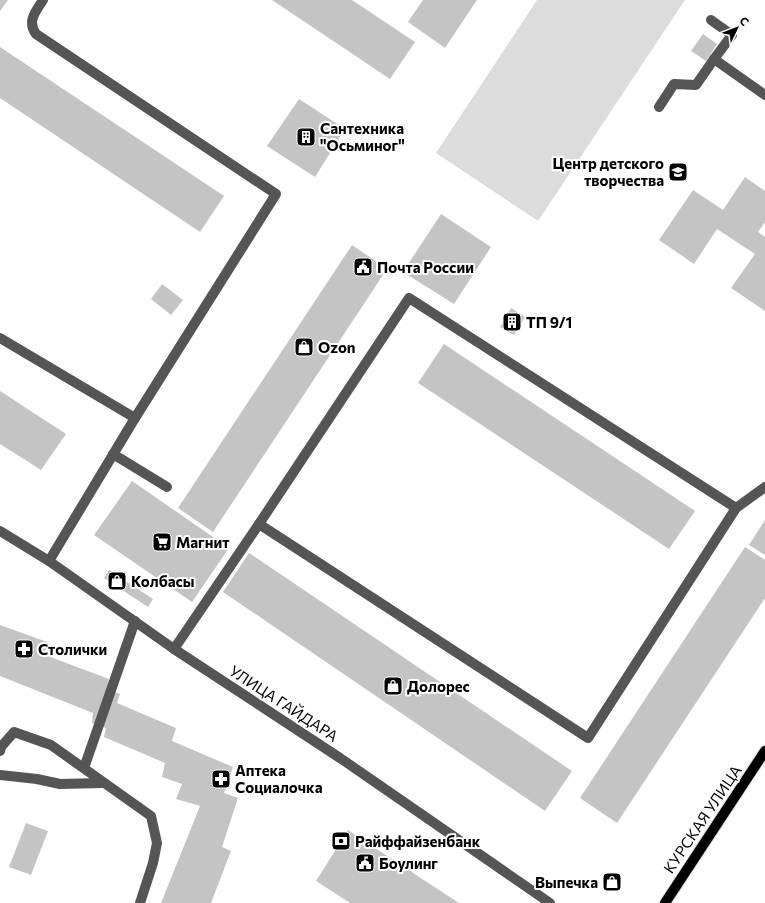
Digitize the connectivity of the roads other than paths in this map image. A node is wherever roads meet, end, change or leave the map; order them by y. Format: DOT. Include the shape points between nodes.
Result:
graph roads {
  1 [pos="43,0"];
  2 [pos="712,20"];
  3 [pos="714,59"];
  4 [pos="765,95"];
  5 [pos="659,107"];
  6 [pos="0,338"];
  7 [pos="135,418"];
  8 [pos="113,454"];
  9 [pos="765,487"];
  10 [pos="167,488"];
  11 [pos="736,508"];
  12 [pos="259,524"];
  13 [pos="0,531"];
  14 [pos="49,561"];
  15 [pos="135,621"];
  16 [pos="174,649"];
  17 [pos="0,751"];
  18 [pos="765,751"];
  19 [pos="84,768"];
  20 [pos="0,775"];
  21 [pos="102,783"];
  22 [pos="140,903"];
  23 [pos="550,903"];
  24 [pos="664,903"];
  1 -- 7 [label="street" via="31,20 31,28 36,34 276,194"];
  2 -- 3 [label="street" via="732,35"];
  3 -- 4 [label="street"];
  3 -- 5 [label="street" via="696,85 674,84"];
  6 -- 7 [label="street"];
  7 -- 8 [label="street"];
  8 -- 10 [label="street"];
  8 -- 14 [label="street"];
  9 -- 11 [label="street"];
  11 -- 12 [label="street" via="409,298"];
  11 -- 12 [label="street" via="588,738"];
  12 -- 16 [label="street"];
  13 -- 14 [label="street, УЛИЦА ГАЙДАРА"];
  14 -- 15 [label="street, УЛИЦА ГАЙДАРА"];
  15 -- 16 [label="street, УЛИЦА ГАЙДАРА"];
  15 -- 19 [label="street"];
  16 -- 23 [label="street, УЛИЦА ГАЙДАРА" via="340,758"];
  17 -- 19 [label="street" via="14,732 51,745"];
  18 -- 24 [label="main road, КУРСКАЯ УЛИЦА"];
  19 -- 21 [label="street"];
  20 -- 21 [label="street" via="60,784"];
  21 -- 22 [label="street" via="151,816 157,843"];
}
